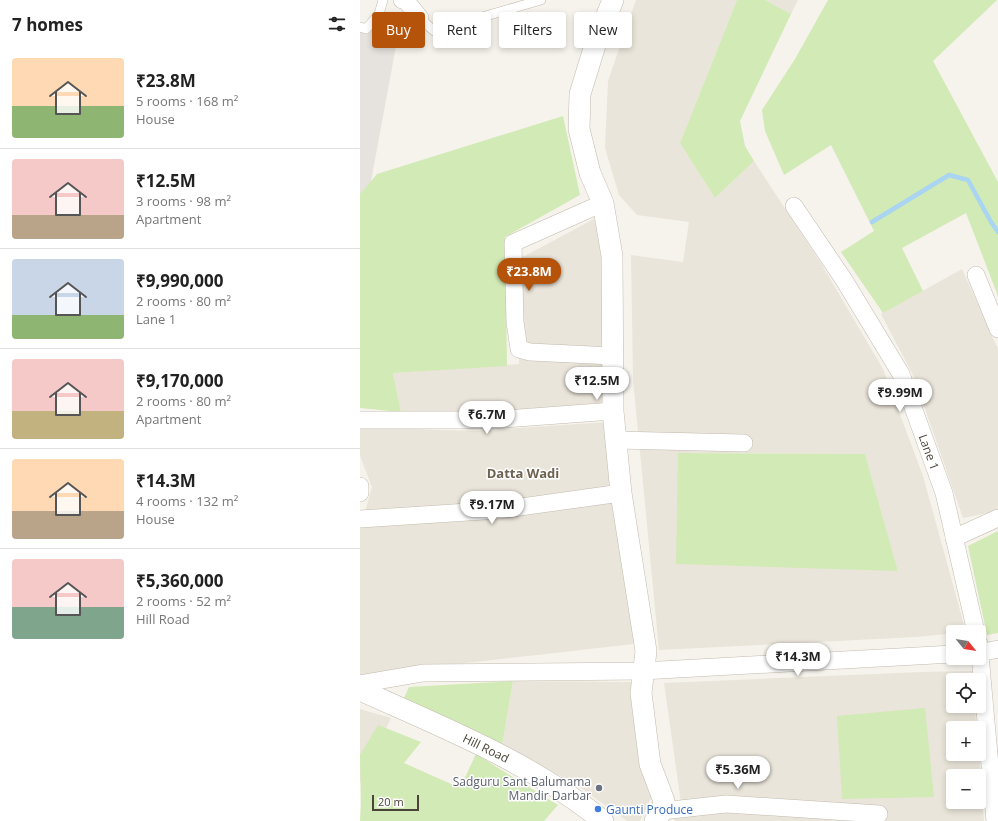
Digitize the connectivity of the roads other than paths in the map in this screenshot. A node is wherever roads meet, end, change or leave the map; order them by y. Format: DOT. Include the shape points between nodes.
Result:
graph roads {
  1 [pos="383,0"];
  2 [pos="402,0"];
  3 [pos="541,0"];
  4 [pos="613,0"];
  5 [pos="415,12"];
  6 [pos="425,23"];
  7 [pos="360,27"];
  8 [pos="603,203"];
  9 [pos="794,206"];
  10 [pos="976,275"];
  11 [pos="998,329"];
  12 [pos="613,356"];
  13 [pos="613,412"];
  14 [pos="360,420"];
  15 [pos="616,440"];
  16 [pos="744,443"];
  17 [pos="360,486"];
  18 [pos="360,493"];
  19 [pos="620,493"];
  20 [pos="998,518"];
  21 [pos="360,519"];
  22 [pos="954,538"];
  23 [pos="974,625"];
  24 [pos="998,649"];
  25 [pos="986,650"];
  26 [pos="946,654"];
  27 [pos="981,665"];
  28 [pos="642,671"];
  29 [pos="360,684"];
  30 [pos="360,690"];
  31 [pos="879,814"];
  32 [pos="659,816"];
  33 [pos="603,821"];
  34 [pos="995,821"];
  1 -- 7 [label="lane" via="379,14 366,29"];
  2 -- 5 [label="street"];
  3 -- 6 [label="lane" via="434,31"];
  4 -- 8 [label="street" via="596,42 580,94 579,129 590,172"];
  8 -- 12 [label="street" via="612,256"];
  8 -- 12 [label="street" via="513,244 515,322 519,349 530,352"];
  9 -- 22 [label="street, Lane 1" via="844,280 901,374 944,493"];
  10 -- 11 [label="street"];
  12 -- 13 [label="street"];
  13 -- 14 [label="street" via="492,420"];
  13 -- 15 [label="street"];
  15 -- 16 [label="street"];
  15 -- 19 [label="street"];
  17 -- 18 [label="street"];
  19 -- 21 [label="street" via="499,510"];
  19 -- 28 [label="street" via="646,651"];
  20 -- 22 [label="street"];
  22 -- 23 [label="street, Lane 1"];
  24 -- 25 [label="street"];
  26 -- 28 [label="street"];
  27 -- 34 [label="street"];
  28 -- 29 [label="street" via="423,673"];
  28 -- 32 [label="street" via="640,693 650,764 664,801"];
  30 -- 33 [label="street, Hill Road" via="503,756 575,798"];
  31 -- 32 [label="street" via="726,804"];
}
